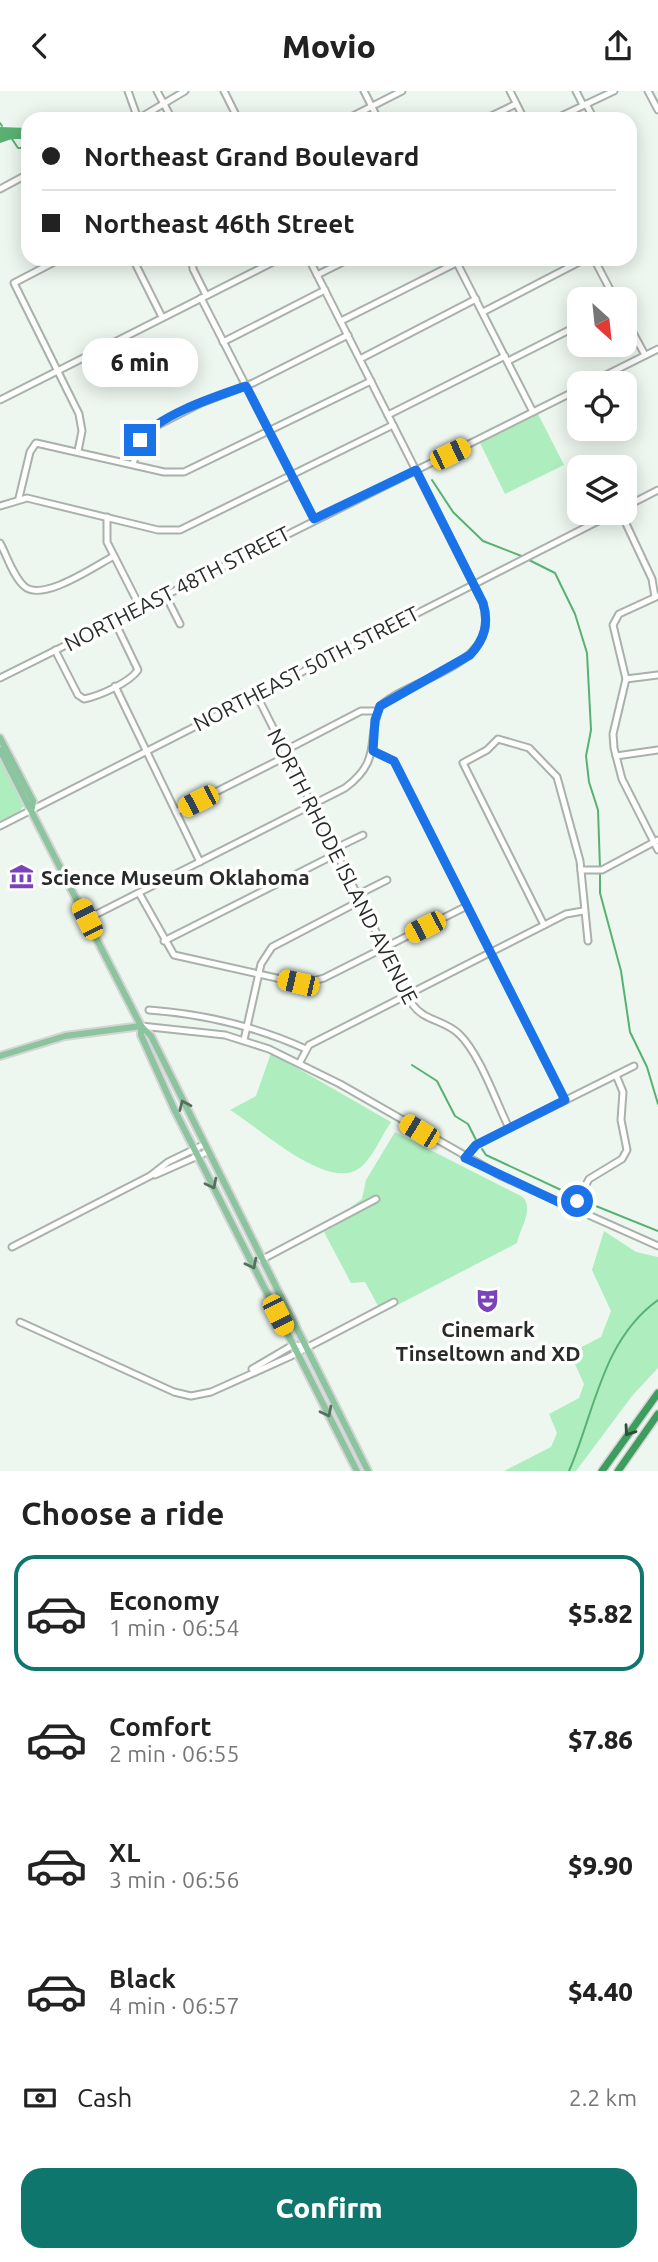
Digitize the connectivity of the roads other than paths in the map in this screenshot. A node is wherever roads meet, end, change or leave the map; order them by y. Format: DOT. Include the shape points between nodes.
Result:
graph roads {
  1 [pos="128,91"];
  2 [pos="157,91"];
  3 [pos="185,91"];
  4 [pos="224,91"];
  5 [pos="364,91"];
  6 [pos="402,91"];
  7 [pos="510,91"];
  8 [pos="576,91"];
  9 [pos="614,91"];
  10 [pos="648,91"];
  11 [pos="516,104"];
  12 [pos="584,104"];
  13 [pos="164,105"];
  14 [pos="372,106"];
  15 [pos="658,110"];
  16 [pos="136,112"];
  17 [pos="151,112"];
  18 [pos="168,112"];
  19 [pos="234,112"];
  20 [pos="360,112"];
  21 [pos="375,112"];
  22 [pos="499,112"];
  23 [pos="520,112"];
  24 [pos="569,112"];
  25 [pos="589,112"];
  26 [pos="21,178"];
  27 [pos="0,189"];
  28 [pos="47,266"];
  29 [pos="136,266"];
  30 [pos="193,266"];
  31 [pos="265,266"];
  32 [pos="312,266"];
  33 [pos="335,266"];
  34 [pos="451,266"];
  35 [pos="459,266"];
  36 [pos="572,266"];
  37 [pos="598,266"];
  38 [pos="317,275"];
  39 [pos="609,287"];
  40 [pos="325,291"];
  41 [pos="204,297"];
  42 [pos="476,299"];
  43 [pos="483,312"];
  44 [pos="162,317"];
  45 [pos="341,321"];
  46 [pos="567,330"];
  47 [pos="348,335"];
  48 [pos="637,340"];
  49 [pos="223,342"];
  50 [pos="658,349"];
  51 [pos="645,355"];
  52 [pos="507,358"];
  53 [pos="360,359"];
  54 [pos="57,371"];
  55 [pos="614,371"];
  56 [pos="371,381"];
  57 [pos="246,386"];
  58 [pos="567,395"];
  59 [pos="0,400"];
  60 [pos="533,412"];
  61 [pos="388,415"];
  62 [pos="393,425"];
  63 [pos="269,431"];
  64 [pos="78,451"];
  65 [pos="133,464"];
  66 [pos="416,470"];
  67 [pos="291,475"];
  68 [pos="658,490"];
  69 [pos="19,498"];
  70 [pos="637,501"];
  71 [pos="0,506"];
  72 [pos="107,517"];
  73 [pos="314,519"];
  74 [pos="590,525"];
  75 [pos="627,525"];
  76 [pos="0,543"];
  77 [pos="114,556"];
  78 [pos="474,584"];
  79 [pos="165,594"];
  80 [pos="657,596"];
  81 [pos="139,607"];
  82 [pos="114,620"];
  83 [pos="180,624"];
  84 [pos="55,650"];
  85 [pos="658,675"];
  86 [pos="0,678"];
  87 [pos="625,679"];
  88 [pos="115,685"];
  89 [pos="256,694"];
  90 [pos="378,711"];
  91 [pos="0,738"];
  92 [pos="0,750"];
  93 [pos="146,750"];
  94 [pos="658,750"];
  95 [pos="373,751"];
  96 [pos="286,753"];
  97 [pos="616,756"];
  98 [pos="311,805"];
  99 [pos="32,808"];
  100 [pos="176,813"];
  101 [pos="0,826"];
  102 [pos="363,835"];
  103 [pos="656,841"];
  104 [pos="658,850"];
  105 [pos="335,852"];
  106 [pos="200,862"];
  107 [pos="581,870"];
  108 [pos="387,880"];
  109 [pos="139,893"];
  110 [pos="358,898"];
  111 [pos="467,906"];
  112 [pos="583,911"];
  113 [pos="87,919"];
  114 [pos="544,925"];
  115 [pos="164,941"];
  116 [pos="588,941"];
  117 [pos="383,948"];
  118 [pos="491,953"];
  119 [pos="259,974"];
  120 [pos="407,995"];
  121 [pos="149,1010"];
  122 [pos="178,1012"];
  123 [pos="141,1026"];
  124 [pos="247,1026"];
  125 [pos="177,1029"];
  126 [pos="244,1040"];
  127 [pos="306,1049"];
  128 [pos="0,1056"];
  129 [pos="300,1062"];
  130 [pos="634,1066"];
  131 [pos="616,1075"];
  132 [pos="565,1100"];
  133 [pos="509,1128"];
  134 [pos="205,1149"];
  135 [pos="194,1150"];
  136 [pos="198,1157"];
  137 [pos="465,1158"];
  138 [pos="150,1176"];
  139 [pos="376,1199"];
  140 [pos="573,1209"];
  141 [pos="658,1246"];
  142 [pos="12,1247"];
  143 [pos="261,1260"];
  144 [pos="394,1302"];
  145 [pos="20,1322"];
  146 [pos="293,1345"];
  147 [pos="305,1346"];
  148 [pos="297,1353"];
  149 [pos="247,1373"];
  150 [pos="658,1393"];
  151 [pos="658,1414"];
  152 [pos="357,1471"];
  153 [pos="368,1471"];
  154 [pos="602,1471"];
  155 [pos="618,1471"];
  1 -- 16 [label="street"];
  2 -- 13 [label="street"];
  3 -- 13 [label="street"];
  4 -- 19 [label="street"];
  5 -- 14 [label="street"];
  6 -- 14 [label="street"];
  7 -- 11 [label="street"];
  8 -- 12 [label="street"];
  9 -- 12 [label="street"];
  10 -- 15 [label="street"];
  11 -- 22 [label="street"];
  11 -- 23 [label="street"];
  12 -- 24 [label="street"];
  12 -- 25 [label="street"];
  13 -- 17 [label="street"];
  13 -- 18 [label="street"];
  14 -- 20 [label="street"];
  14 -- 21 [label="street"];
  26 -- 27 [label="street"];
  28 -- 54 [label="street" via="14,283"];
  29 -- 44 [label="street"];
  30 -- 41 [label="street"];
  31 -- 41 [label="street"];
  32 -- 38 [label="street"];
  33 -- 38 [label="street"];
  34 -- 45 [label="street"];
  35 -- 42 [label="street"];
  36 -- 43 [label="street"];
  37 -- 39 [label="street"];
  38 -- 40 [label="street"];
  40 -- 45 [label="street"];
  40 -- 49 [label="street"];
  41 -- 44 [label="street"];
  41 -- 49 [label="street"];
  42 -- 43 [label="street"];
  42 -- 53 [label="street"];
  43 -- 52 [label="street"];
  44 -- 54 [label="street"];
  45 -- 47 [label="street"];
  46 -- 52 [label="street"];
  47 -- 53 [label="street"];
  47 -- 57 [label="street"];
  48 -- 51 [label="street"];
  49 -- 57 [label="street"];
  50 -- 51 [label="street"];
  51 -- 55 [label="street"];
  52 -- 60 [label="street"];
  52 -- 61 [label="street"];
  53 -- 56 [label="street"];
  54 -- 59 [label="street"];
  54 -- 64 [label="street" via="82,426"];
  56 -- 61 [label="street"];
  56 -- 63 [label="street"];
  57 -- 63 [label="street"];
  57 -- 65 [label="street" via="145,432"];
  58 -- 60 [label="street, NORTHEAST 48TH STREET"];
  60 -- 66 [label="street, NORTHEAST 48TH STREET"];
  61 -- 62 [label="street"];
  62 -- 66 [label="street"];
  62 -- 67 [label="street"];
  63 -- 65 [label="street" via="184,472"];
  63 -- 67 [label="street"];
  64 -- 65 [label="street"];
  64 -- 69 [label="street" via="45,443 33,445"];
  66 -- 73 [label="street, NORTHEAST 48TH STREET"];
  66 -- 78 [label="street"];
  67 -- 72 [label="street" via="180,530 159,530"];
  67 -- 73 [label="street"];
  68 -- 70 [label="street"];
  69 -- 71 [label="street"];
  69 -- 72 [label="street"];
  72 -- 77 [label="street" via="105,537"];
  73 -- 79 [label="street, NORTHEAST 48TH STREET"];
  74 -- 78 [label="street, NORTHEAST 50TH STREET"];
  75 -- 80 [label="street"];
  76 -- 77 [label="street" via="22,585 37,591 51,589"];
  77 -- 81 [label="street"];
  78 -- 89 [label="street, NORTHEAST 50TH STREET"];
  78 -- 90 [label="street" via="486,621 476,649 396,695"];
  79 -- 81 [label="street, NORTHEAST 48TH STREET"];
  79 -- 83 [label="street"];
  80 -- 87 [label="street" via="619,614 613,622"];
  81 -- 82 [label="street, NORTHEAST 48TH STREET"];
  82 -- 84 [label="street, NORTHEAST 48TH STREET"];
  82 -- 88 [label="street" via="138,670"];
  84 -- 86 [label="street, NORTHEAST 48TH STREET"];
  84 -- 88 [label="street" via="83,699"];
  85 -- 87 [label="street"];
  87 -- 97 [label="street" via="613,734"];
  88 -- 93 [label="street"];
  89 -- 93 [label="street, NORTHEAST 50TH STREET"];
  89 -- 96 [label="street, NORTH RHODE ISLAND AVENUE"];
  90 -- 95 [label="street"];
  90 -- 96 [label="street" via="361,711"];
  91 -- 99 [label="main road" via="33,801"];
  92 -- 99 [label="main road"];
  93 -- 99 [label="street, NORTHEAST 50TH STREET"];
  93 -- 100 [label="street"];
  94 -- 97 [label="street"];
  95 -- 98 [label="street" via="351,784"];
  95 -- 111 [label="street" via="394,761"];
  96 -- 98 [label="street, NORTH RHODE ISLAND AVENUE"];
  96 -- 100 [label="street"];
  97 -- 103 [label="street" via="625,784"];
  98 -- 105 [label="street, NORTH RHODE ISLAND AVENUE"];
  98 -- 106 [label="street"];
  99 -- 101 [label="street, NORTHEAST 50TH STREET"];
  99 -- 113 [label="main road"];
  100 -- 106 [label="street"];
  102 -- 105 [label="street"];
  103 -- 104 [label="street"];
  103 -- 107 [label="street" via="602,870"];
  105 -- 110 [label="street, NORTH RHODE ISLAND AVENUE"];
  105 -- 115 [label="street"];
  106 -- 109 [label="street"];
  107 -- 112 [label="street"];
  107 -- 114 [label="street" via="555,773 529,748 496,740 463,763"];
  108 -- 110 [label="street"];
  109 -- 113 [label="street"];
  109 -- 115 [label="street"];
  110 -- 117 [label="street, NORTH RHODE ISLAND AVENUE"];
  110 -- 119 [label="street" via="272,947"];
  111 -- 117 [label="street"];
  111 -- 118 [label="street"];
  112 -- 114 [label="street"];
  112 -- 116 [label="street"];
  113 -- 123 [label="main road"];
  114 -- 118 [label="street"];
  115 -- 119 [label="street" via="177,956"];
  117 -- 119 [label="street" via="312,983"];
  117 -- 120 [label="street, NORTH RHODE ISLAND AVENUE"];
  118 -- 120 [label="street"];
  118 -- 132 [label="street"];
  119 -- 124 [label="street"];
  120 -- 127 [label="street"];
  120 -- 133 [label="street, NORTH RHODE ISLAND AVENUE" via="420,1013 464,1039"];
  121 -- 122 [label="street"];
  122 -- 124 [label="street"];
  122 -- 125 [label="street"];
  123 -- 125 [label="street"];
  123 -- 128 [label="main road" via="72,1034"];
  134 -- 123 [label="main road, one-way" via="151,1036"];
  123 -- 135 [label="main road" via="141,1035"];
  124 -- 126 [label="street"];
  124 -- 127 [label="street"];
  125 -- 126 [label="street"];
  126 -- 129 [label="street"];
  127 -- 129 [label="street"];
  129 -- 137 [label="street"];
  130 -- 131 [label="street"];
  131 -- 132 [label="street"];
  131 -- 140 [label="street" via="623,1092 621,1120 627,1150 622,1159 589,1179"];
  132 -- 133 [label="street"];
  133 -- 137 [label="street" via="472,1147"];
  134 -- 135 [label="street"];
  134 -- 136 [label="street"];
  134 -- 143 [label="main road"];
  135 -- 136 [label="main road"];
  135 -- 138 [label="street"];
  136 -- 138 [label="street"];
  136 -- 146 [label="main road, one-way"];
  137 -- 140 [label="street"];
  138 -- 142 [label="street"];
  139 -- 143 [label="street"];
  140 -- 141 [label="street"];
  143 -- 147 [label="main road"];
  144 -- 147 [label="street"];
  145 -- 149 [label="street" via="181,1394 207,1393"];
  146 -- 147 [label="street"];
  146 -- 148 [label="main road"];
  146 -- 149 [label="street"];
  147 -- 148 [label="street"];
  147 -- 153 [label="main road"];
  148 -- 149 [label="street"];
  148 -- 152 [label="main road, one-way"];
  150 -- 154 [label="highway, one-way"];
  151 -- 155 [label="highway"];
}
